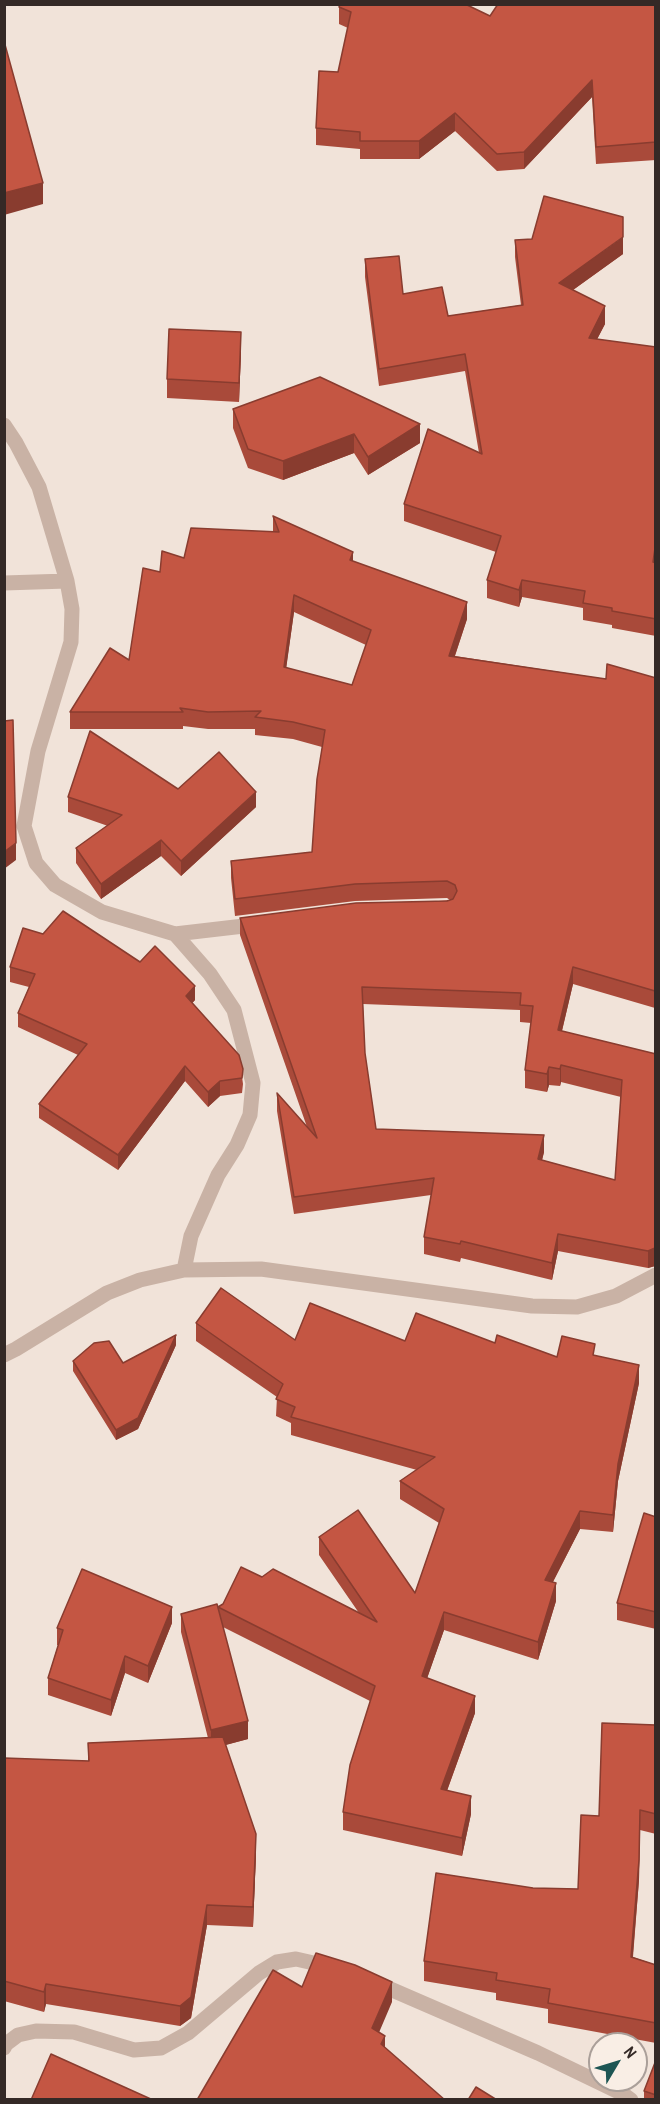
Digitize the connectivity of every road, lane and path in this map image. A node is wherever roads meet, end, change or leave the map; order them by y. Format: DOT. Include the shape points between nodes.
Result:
graph roads {
  1 [pos="4,425"];
  2 [pos="68,581"];
  3 [pos="4,583"];
  4 [pos="273,922"];
  5 [pos="174,934"];
  6 [pos="184,1270"];
  7 [pos="656,1275"];
  8 [pos="4,1354"];
  9 [pos="5,2045"];
  10 [pos="631,2100"];
  1 -- 2 [label="street" via="39,488"];
  2 -- 3 [label="street"];
  2 -- 5 [label="street" via="71,642 38,752 24,826 36,864 55,885 102,912"];
  4 -- 5 [label="street"];
  5 -- 6 [label="street" via="210,974 234,1010 253,1083 250,1115 191,1236"];
  6 -- 7 [label="street" via="261,1269 532,1306 577,1307 616,1296"];
  6 -- 8 [label="street" via="140,1280 107,1293"];
  9 -- 10 [label="street" via="18,2035 64,2031 134,2050 161,2048 188,2033 259,1973 277,1962 296,1959 353,1974 538,2053"];
}
